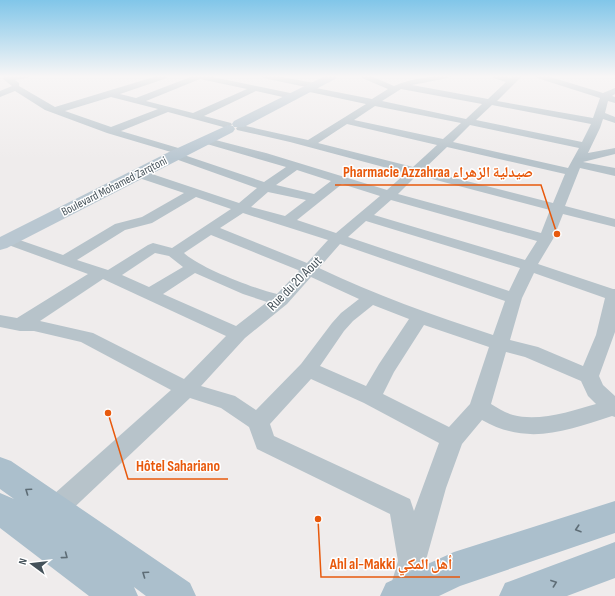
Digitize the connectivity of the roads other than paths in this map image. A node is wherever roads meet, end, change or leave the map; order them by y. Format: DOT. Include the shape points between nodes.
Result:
graph roads {
  1 [pos="39,104"];
  2 [pos="78,104"];
  3 [pos="148,104"];
  4 [pos="222,104"];
  5 [pos="277,104"];
  6 [pos="373,104"];
  7 [pos="384,104"];
  8 [pos="487,104"];
  9 [pos="508,104"];
  10 [pos="609,104"];
  11 [pos="167,109"];
  12 [pos="57,110"];
  13 [pos="195,116"];
  14 [pos="604,119"];
  15 [pos="347,121"];
  16 [pos="469,122"];
  17 [pos="234,126"];
  18 [pos="111,131"];
  19 [pos="291,139"];
  20 [pos="204,140"];
  21 [pos="446,143"];
  22 [pos="309,144"];
  23 [pos="615,152"];
  24 [pos="178,153"];
  25 [pos="262,155"];
  26 [pos="578,160"];
  27 [pos="295,166"];
  28 [pos="414,172"];
  29 [pos="615,172"];
  30 [pos="140,174"];
  31 [pos="339,180"];
  32 [pos="265,187"];
  33 [pos="194,193"];
  34 [pos="389,195"];
  35 [pos="316,198"];
  36 [pos="558,207"];
  37 [pos="241,208"];
  38 [pos="364,216"];
  39 [pos="287,221"];
  40 [pos="615,223"];
  41 [pos="212,230"];
  42 [pos="336,239"];
  43 [pos="546,239"];
  44 [pos="4,242"];
  45 [pos="174,254"];
  46 [pos="64,261"];
  47 [pos="529,266"];
  48 [pos="194,267"];
  49 [pos="309,270"];
  50 [pos="105,274"];
  51 [pos="149,295"];
  52 [pos="615,295"];
  53 [pos="372,297"];
  54 [pos="514,298"];
  55 [pos="281,300"];
  56 [pos="420,316"];
  57 [pos="10,323"];
  58 [pos="238,334"];
  59 [pos="610,336"];
  60 [pos="500,344"];
  61 [pos="308,369"];
  62 [pos="589,376"];
  63 [pos="186,389"];
  64 [pos="371,397"];
  65 [pos="479,408"];
  66 [pos="614,408"];
  67 [pos="258,422"];
  68 [pos="452,439"];
  69 [pos="0,471"];
  70 [pos="0,508"];
  71 [pos="54,510"];
  72 [pos="615,517"];
  73 [pos="615,560"];
  74 [pos="412,561"];
  75 [pos="401,595"];
  76 [pos="119,596"];
  77 [pos="177,596"];
  78 [pos="518,596"];
  1 -- 12 [label="street"];
  2 -- 12 [label="street"];
  3 -- 11 [label="street"];
  4 -- 13 [label="street"];
  5 -- 17 [label="street, Boulevard Mohamed Zarqtoni"];
  6 -- 15 [label="street"];
  7 -- 16 [label="street"];
  8 -- 16 [label="street, Rue du 20 Aout"];
  9 -- 14 [label="street"];
  10 -- 14 [label="street"];
  11 -- 13 [label="street"];
  11 -- 18 [label="street"];
  12 -- 18 [label="street"];
  13 -- 17 [label="street"];
  14 -- 26 [label="street"];
  15 -- 21 [label="street"];
  15 -- 22 [label="street"];
  16 -- 21 [label="street, Rue du 20 Aout"];
  16 -- 26 [label="street"];
  17 -- 19 [label="street"];
  17 -- 20 [label="street, Boulevard Mohamed Zarqtoni"];
  18 -- 24 [label="street"];
  19 -- 22 [label="street"];
  19 -- 25 [label="street"];
  20 -- 24 [label="street, Boulevard Mohamed Zarqtoni"];
  20 -- 25 [label="street"];
  21 -- 26 [label="street"];
  21 -- 28 [label="street, Rue du 20 Aout"];
  22 -- 28 [label="street"];
  23 -- 26 [label="street"];
  24 -- 30 [label="street, Boulevard Mohamed Zarqtoni"];
  24 -- 32 [label="street"];
  25 -- 27 [label="street"];
  26 -- 29 [label="street"];
  26 -- 36 [label="street"];
  27 -- 31 [label="street"];
  27 -- 32 [label="street"];
  28 -- 34 [label="street, Rue du 20 Aout"];
  28 -- 36 [label="street"];
  30 -- 33 [label="street"];
  30 -- 44 [label="street, Boulevard Mohamed Zarqtoni"];
  31 -- 34 [label="street"];
  31 -- 35 [label="street"];
  32 -- 35 [label="street"];
  32 -- 37 [label="street"];
  33 -- 37 [label="street"];
  33 -- 46 [label="street" via="147,220 120,227"];
  34 -- 38 [label="street, Rue du 20 Aout"];
  34 -- 43 [label="street"];
  35 -- 39 [label="street"];
  36 -- 40 [label="street"];
  36 -- 43 [label="street"];
  37 -- 39 [label="street"];
  37 -- 41 [label="street"];
  38 -- 42 [label="street, Rue du 20 Aout"];
  38 -- 47 [label="street"];
  39 -- 42 [label="street"];
  41 -- 45 [label="street"];
  41 -- 49 [label="street"];
  42 -- 49 [label="street, Rue du 20 Aout"];
  42 -- 54 [label="street"];
  43 -- 47 [label="street"];
  44 -- 46 [label="street"];
  45 -- 48 [label="street"];
  45 -- 50 [label="street" via="153,248"];
  46 -- 50 [label="street"];
  47 -- 52 [label="street"];
  47 -- 54 [label="street"];
  48 -- 51 [label="street"];
  48 -- 55 [label="street" via="227,282"];
  49 -- 53 [label="street"];
  49 -- 55 [label="street, Rue du 20 Aout"];
  50 -- 51 [label="street"];
  50 -- 57 [label="street"];
  51 -- 58 [label="street"];
  52 -- 59 [label="street"];
  53 -- 56 [label="street"];
  53 -- 61 [label="street" via="338,327"];
  54 -- 60 [label="street"];
  55 -- 58 [label="street, Rue du 20 Aout"];
  56 -- 60 [label="street"];
  56 -- 64 [label="street"];
  57 -- 63 [label="street" via="34,324 86,337"];
  58 -- 63 [label="street, Rue du 20 Aout"];
  59 -- 62 [label="street"];
  60 -- 62 [label="street" via="531,352"];
  60 -- 65 [label="street"];
  61 -- 64 [label="street"];
  61 -- 67 [label="street"];
  62 -- 66 [label="street" via="595,390"];
  63 -- 67 [label="street" via="228,402"];
  63 -- 71 [label="street, Rue du 20 Aout"];
  64 -- 68 [label="street"];
  65 -- 66 [label="street" via="517,425 532,426 547,425"];
  65 -- 68 [label="street"];
  67 -- 74 [label="street" via="265,442 401,507"];
  68 -- 74 [label="street"];
  71 -- 69 [label="main road, one-way"];
  70 -- 76 [label="main road, one-way"];
  77 -- 71 [label="main road, one-way"];
  72 -- 75 [label="main road, one-way" via="454,570"];
  78 -- 73 [label="main road, one-way"];
  74 -- 75 [label="street"];
}
